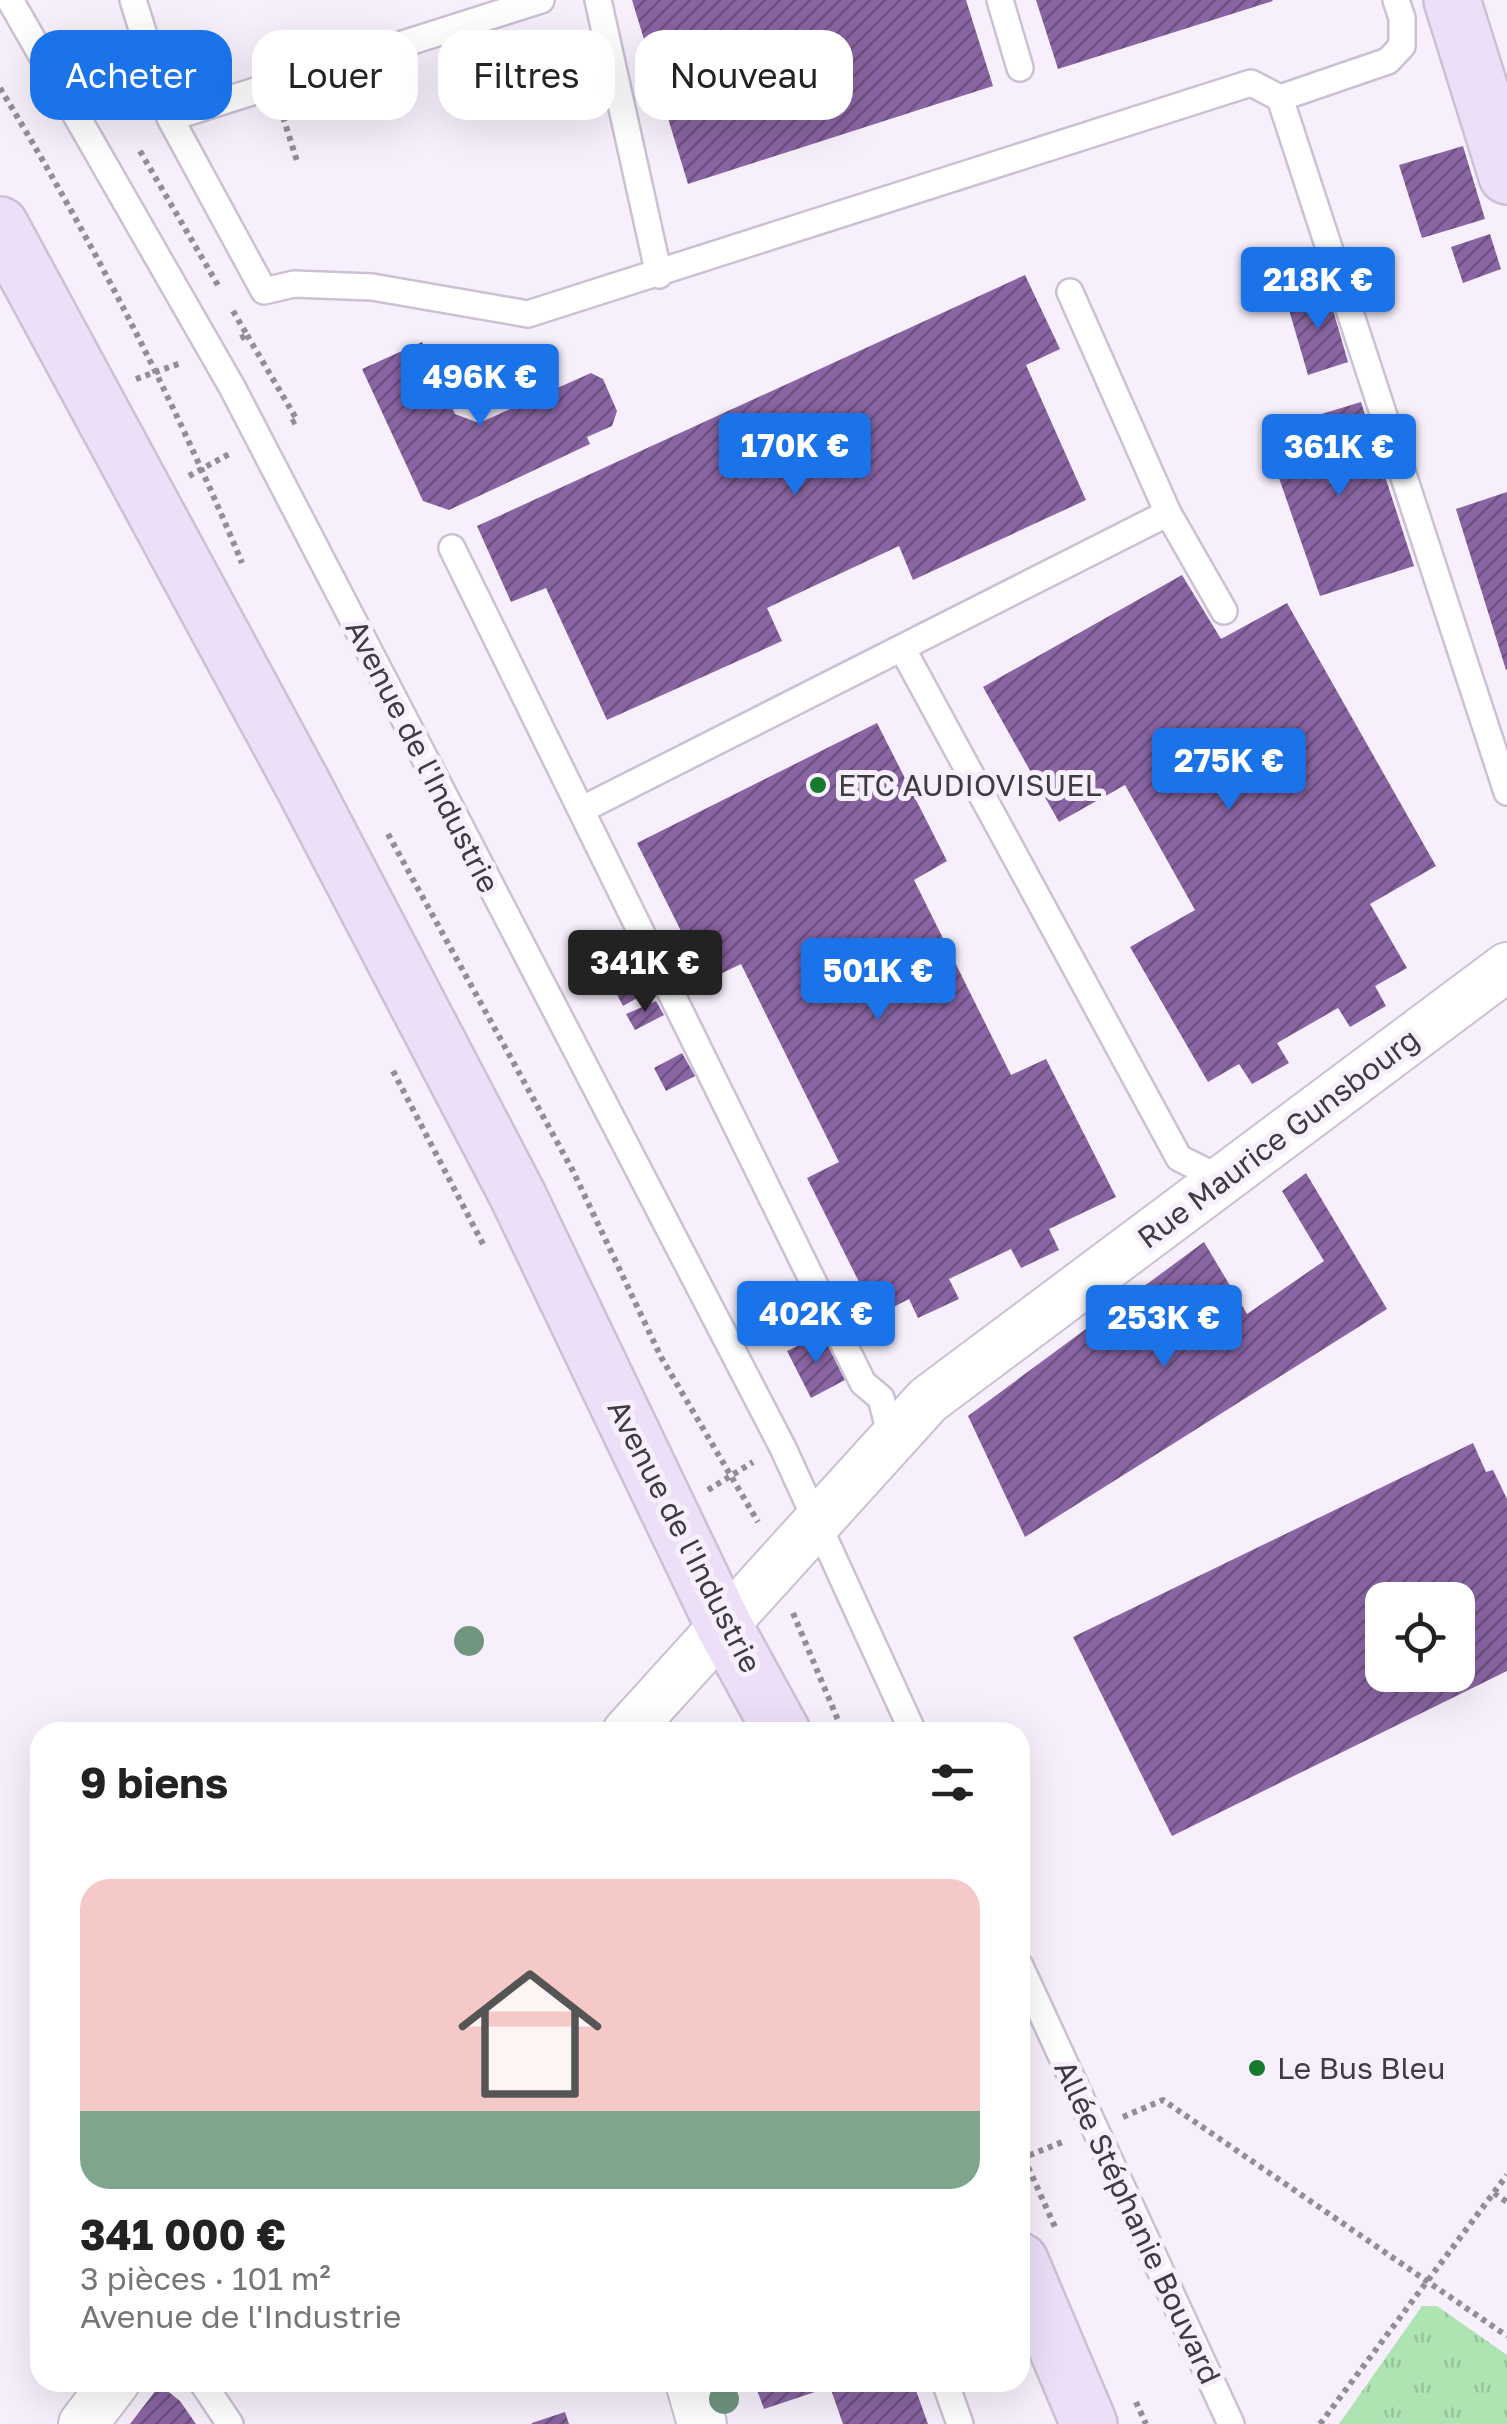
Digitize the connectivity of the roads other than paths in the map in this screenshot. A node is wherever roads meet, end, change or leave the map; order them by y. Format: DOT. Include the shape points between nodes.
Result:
graph roads {
  1 [pos="10,0"];
  2 [pos="133,0"];
  3 [pos="541,0"];
  4 [pos="598,0"];
  5 [pos="1000,0"];
  6 [pos="1396,0"];
  7 [pos="1452,0"];
  8 [pos="142,30"];
  9 [pos="1020,68"];
  10 [pos="232,98"];
  11 [pos="1280,98"];
  12 [pos="171,120"];
  13 [pos="1507,176"];
  14 [pos="0,225"];
  15 [pos="659,275"];
  16 [pos="1070,292"];
  17 [pos="1168,513"];
  18 [pos="452,548"];
  19 [pos="1224,611"];
  20 [pos="902,648"];
  21 [pos="1507,792"];
  22 [pos="583,809"];
  23 [pos="1507,967"];
  24 [pos="1223,1180"];
  25 [pos="892,1440"];
  26 [pos="816,1523"];
  27 [pos="724,1626"];
  28 [pos="636,1722"];
  29 [pos="777,1722"];
  30 [pos="908,1722"];
  31 [pos="1030,1988"];
  32 [pos="1030,2285"];
  33 [pos="107,2392"];
  34 [pos="209,2392"];
  35 [pos="693,2392"];
  36 [pos="949,2392"];
  37 [pos="83,2424"];
  38 [pos="230,2424"];
  39 [pos="702,2424"];
  40 [pos="960,2424"];
  41 [pos="1089,2424"];
  42 [pos="1230,2424"];
  1 -- 26 [label="lane, Avenue de l'Industrie" via="232,387 784,1448"];
  2 -- 8 [label="lane"];
  3 -- 10 [label="lane"];
  4 -- 15 [label="lane"];
  5 -- 9 [label="lane"];
  6 -- 11 [label="lane" via="1402,46 1388,61"];
  7 -- 13 [label="main road"];
  11 -- 15 [label="lane" via="1250,84"];
  11 -- 21 [label="lane"];
  12 -- 15 [label="lane" via="264,291 294,284 372,287 528,314"];
  14 -- 27 [label="main road, Avenue de l'Industrie" via="517,1194"];
  16 -- 17 [label="lane"];
  17 -- 19 [label="lane"];
  17 -- 20 [label="lane"];
  18 -- 22 [label="lane"];
  20 -- 22 [label="lane"];
  20 -- 24 [label="lane" via="1179,1158"];
  22 -- 25 [label="lane" via="863,1384 882,1398"];
  23 -- 24 [label="street, Rue Maurice Gunsbourg"];
  24 -- 25 [label="street, Rue Maurice Gunsbourg" via="928,1400"];
  25 -- 26 [label="street, Rue Maurice Gunsbourg"];
  26 -- 27 [label="street, Rue Maurice Gunsbourg"];
  26 -- 30 [label="lane"];
  27 -- 28 [label="street, Rue Maurice Gunsbourg"];
  27 -- 29 [label="main road, Avenue de l'Industrie"];
  31 -- 42 [label="lane, Allée Stéphanie Bouvard"];
  32 -- 41 [label="main road"];
  33 -- 37 [label="street"];
  34 -- 38 [label="lane"];
  35 -- 39 [label="street"];
  36 -- 40 [label="lane"];
}
